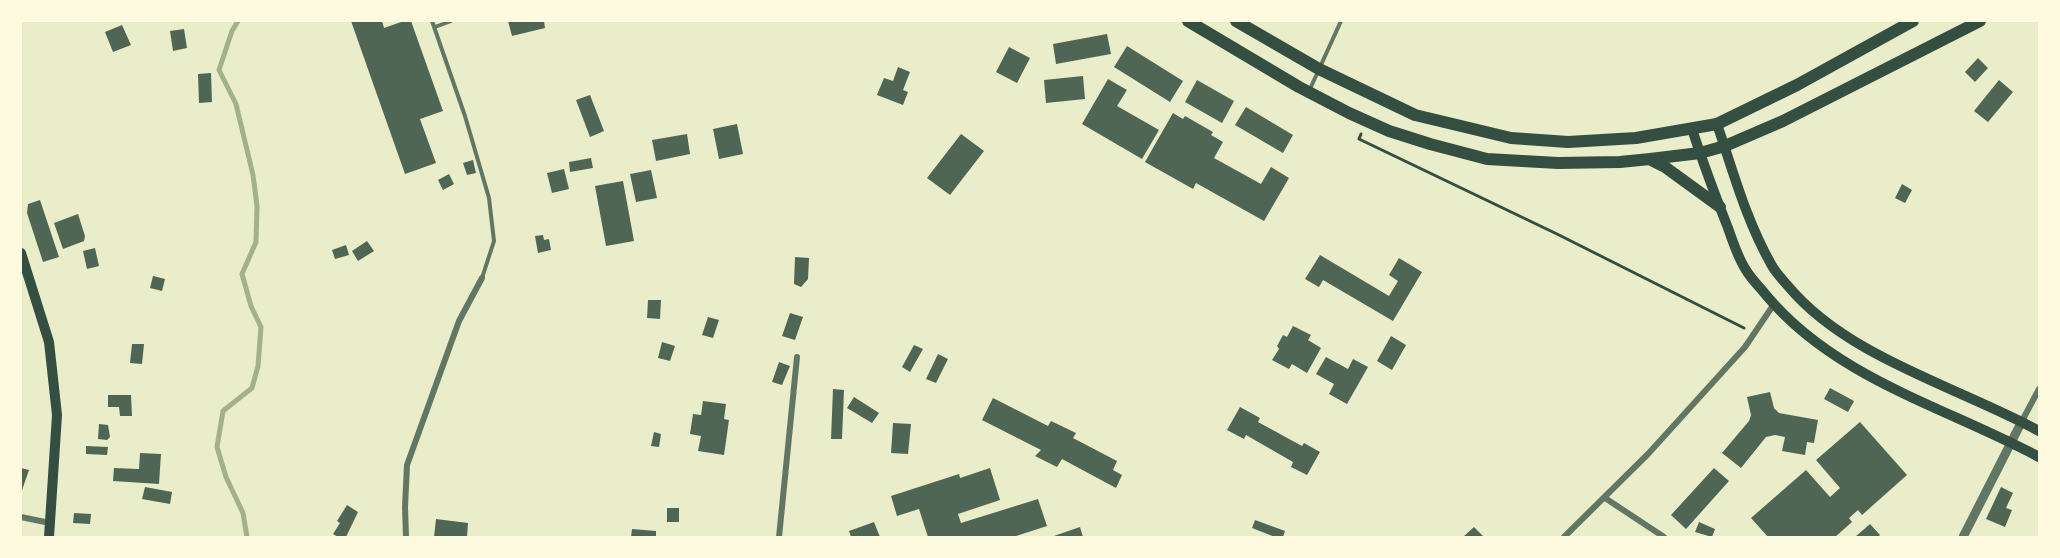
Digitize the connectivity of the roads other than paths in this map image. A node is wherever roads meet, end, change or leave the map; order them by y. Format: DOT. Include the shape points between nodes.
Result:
graph roads {
  1 [pos="432,21"];
  2 [pos="451,21"];
  3 [pos="1188,21"];
  4 [pos="1236,21"];
  5 [pos="1341,21"];
  6 [pos="1913,21"];
  7 [pos="1971,23"];
  8 [pos="435,27"];
  9 [pos="1319,69"];
  10 [pos="1308,92"];
  11 [pos="1717,124"];
  12 [pos="1692,129"];
  13 [pos="1725,146"];
  14 [pos="1700,153"];
  15 [pos="1650,159"];
  16 [pos="1720,207"];
  17 [pos="21,253"];
  18 [pos="482,278"];
  19 [pos="1774,304"];
  20 [pos="797,357"];
  21 [pos="2039,389"];
  22 [pos="2022,421"];
  23 [pos="2039,431"];
  24 [pos="2011,441"];
  25 [pos="2039,457"];
  26 [pos="1605,498"];
  27 [pos="21,517"];
  28 [pos="51,523"];
  29 [pos="49,537"];
  30 [pos="406,537"];
  31 [pos="779,537"];
  32 [pos="1564,537"];
  33 [pos="1664,537"];
  34 [pos="1963,537"];
  1 -- 8 [label="lane"];
  2 -- 8 [label="lane"];
  3 -- 10 [label="highway"];
  4 -- 9 [label="highway"];
  5 -- 9 [label="lane"];
  6 -- 11 [label="highway"];
  7 -- 13 [label="highway" via="1783,121"];
  8 -- 18 [label="lane" via="489,198 494,241"];
  9 -- 10 [label="lane"];
  9 -- 12 [label="highway" via="1415,115 1511,138 1568,142 1636,138"];
  10 -- 15 [label="highway" via="1389,131 1487,159 1557,164"];
  11 -- 12 [label="highway"];
  11 -- 13 [label="main road"];
  12 -- 14 [label="main road"];
  13 -- 14 [label="highway"];
  13 -- 22 [label="main road" via="1752,226 1772,267 1796,296 1826,323 1871,350 1934,383"];
  14 -- 15 [label="highway"];
  14 -- 16 [label="main road"];
  15 -- 16 [label="highway"];
  16 -- 19 [label="main road" via="1746,270"];
  17 -- 28 [label="main road" via="49,342 53,373 57,415"];
  18 -- 30 [label="street" via="459,321 407,465"];
  19 -- 24 [label="main road" via="1798,330 1835,357 1943,412"];
  19 -- 26 [label="street" via="1745,347"];
  20 -- 31 [label="street"];
  21 -- 22 [label="street"];
  22 -- 23 [label="main road"];
  22 -- 24 [label="street"];
  24 -- 25 [label="main road"];
  24 -- 34 [label="street"];
  26 -- 32 [label="street"];
  26 -- 33 [label="street"];
  27 -- 28 [label="street"];
  28 -- 29 [label="main road"];
}
